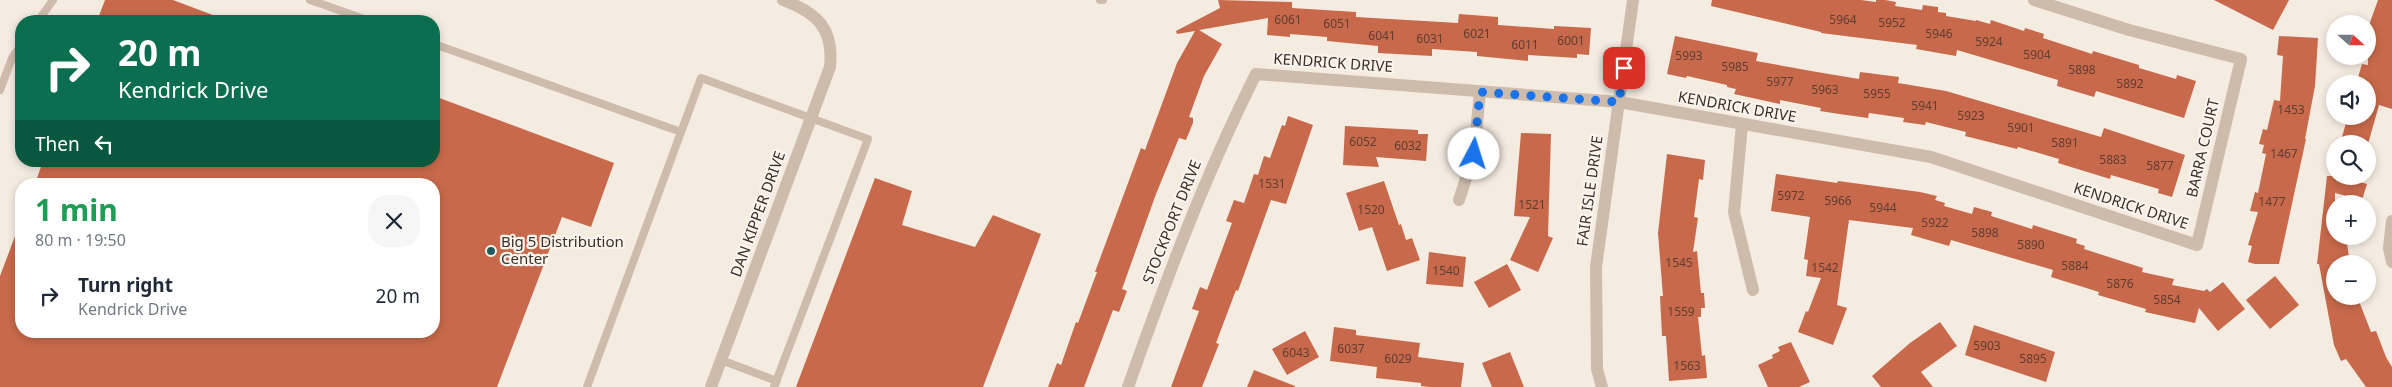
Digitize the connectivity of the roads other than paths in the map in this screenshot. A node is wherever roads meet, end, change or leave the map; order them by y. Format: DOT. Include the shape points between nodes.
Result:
graph roads {
  1 [pos="53,0"];
  2 [pos="310,0"];
  3 [pos="783,0"];
  4 [pos="1633,0"];
  5 [pos="2034,0"];
  6 [pos="42,15"];
  7 [pos="353,15"];
  8 [pos="440,46"];
  9 [pos="15,54"];
  10 [pos="1256,74"];
  11 [pos="0,90"];
  12 [pos="1480,92"];
  13 [pos="1619,102"];
  14 [pos="811,119"];
  15 [pos="1742,125"];
  16 [pos="681,132"];
  17 [pos="1459,200"];
  18 [pos="2392,221"];
  19 [pos="2197,245"];
  20 [pos="2392,262"];
  21 [pos="1753,290"];
  22 [pos="721,360"];
  23 [pos="776,384"];
  24 [pos="587,387"];
  25 [pos="711,387"];
  26 [pos="1128,387"];
  27 [pos="1602,387"];
  1 -- 6 [label="lane"];
  2 -- 7 [label="lane"];
  3 -- 14 [label="street, DAN KIPPER DRIVE" via="804,8 816,17 827,32 832,52 830,67"];
  4 -- 13 [label="street, FAIR ISLE DRIVE"];
  5 -- 19 [label="street, BARRA COURT" via="2129,30 2241,59"];
  8 -- 16 [label="lane"];
  9 -- 11 [label="lane"];
  10 -- 12 [label="street, KENDRICK DRIVE"];
  10 -- 26 [label="street, STOCKPORT DRIVE" via="1203,186"];
  12 -- 13 [label="street, KENDRICK DRIVE"];
  12 -- 17 [label="street" via="1474,154"];
  13 -- 15 [label="street, KENDRICK DRIVE"];
  13 -- 27 [label="street, FAIR ISLE DRIVE" via="1596,267 1597,369"];
  14 -- 16 [label="lane" via="701,78"];
  14 -- 22 [label="street, DAN KIPPER DRIVE"];
  14 -- 23 [label="lane" via="868,139"];
  15 -- 19 [label="street, KENDRICK DRIVE" via="1931,157"];
  15 -- 21 [label="street" via="1734,212"];
  16 -- 24 [label="lane"];
  18 -- 20 [label="street" via="2389,248"];
  22 -- 23 [label="lane"];
  22 -- 25 [label="street, DAN KIPPER DRIVE"];
}
